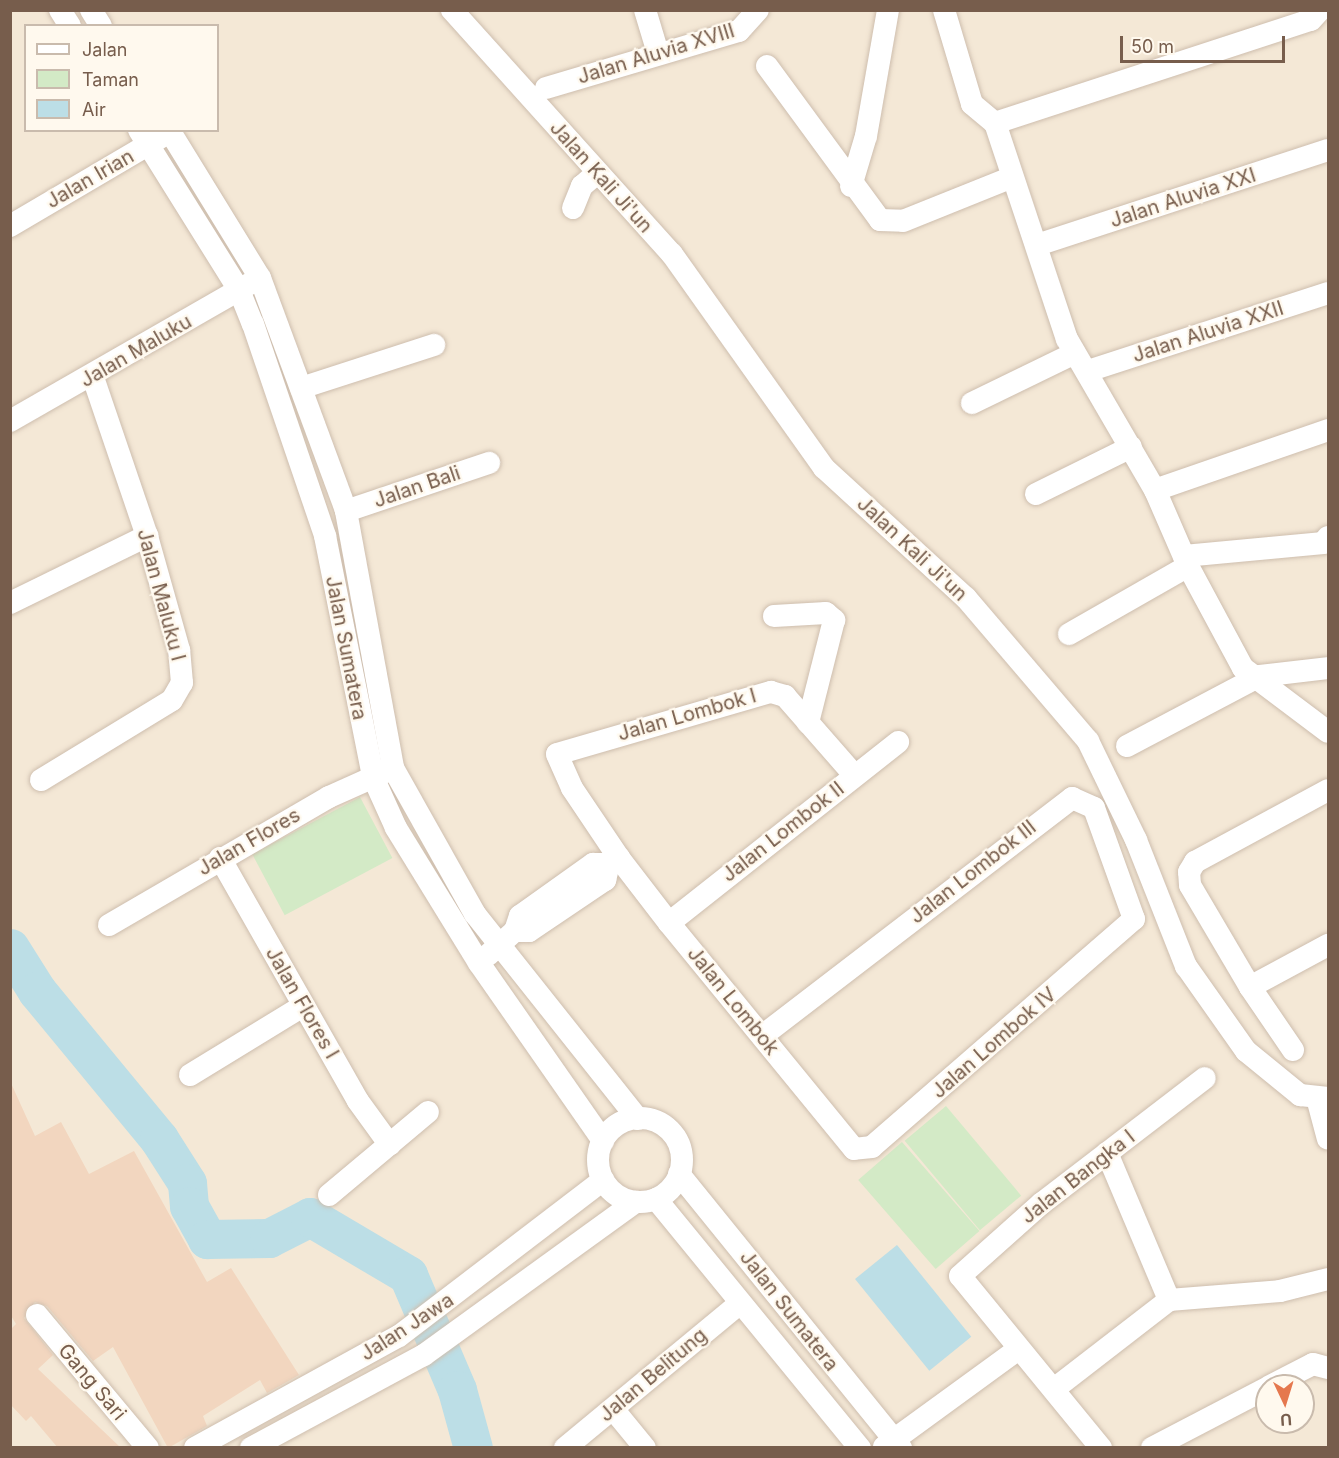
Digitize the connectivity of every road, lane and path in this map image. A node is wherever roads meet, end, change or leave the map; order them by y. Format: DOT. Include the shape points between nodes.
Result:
graph roads {
  1 [pos="60,10"];
  2 [pos="91,10"];
  3 [pos="452,10"];
  4 [pos="645,10"];
  5 [pos="758,10"];
  6 [pos="888,10"];
  7 [pos="944,10"];
  8 [pos="1316,15"];
  9 [pos="69,24"];
  10 [pos="100,24"];
  11 [pos="658,52"];
  12 [pos="767,66"];
  13 [pos="546,88"];
  14 [pos="995,123"];
  15 [pos="166,132"];
  16 [pos="171,132"];
  17 [pos="143,138"];
  18 [pos="1329,150"];
  19 [pos="597,173"];
  20 [pos="1011,178"];
  21 [pos="851,186"];
  22 [pos="573,208"];
  23 [pos="10,226"];
  24 [pos="1037,245"];
  25 [pos="260,278"];
  26 [pos="239,290"];
  27 [pos="1329,293"];
  28 [pos="434,345"];
  29 [pos="1082,362"];
  30 [pos="93,377"];
  31 [pos="302,388"];
  32 [pos="972,403"];
  33 [pos="10,421"];
  34 [pos="1329,430"];
  35 [pos="1131,447"];
  36 [pos="489,464"];
  37 [pos="1155,490"];
  38 [pos="1036,494"];
  39 [pos="346,512"];
  40 [pos="147,536"];
  41 [pos="1329,537"];
  42 [pos="1186,561"];
  43 [pos="10,603"];
  44 [pos="774,616"];
  45 [pos="1069,634"];
  46 [pos="1329,668"];
  47 [pos="1260,676"];
  48 [pos="808,723"];
  49 [pos="1329,732"];
  50 [pos="898,742"];
  51 [pos="1127,746"];
  52 [pos="557,754"];
  53 [pos="383,772"];
  54 [pos="855,776"];
  55 [pos="41,780"];
  56 [pos="1329,790"];
  57 [pos="220,858"];
  58 [pos="614,861"];
  59 [pos="1134,920"];
  60 [pos="669,923"];
  61 [pos="109,925"];
  62 [pos="507,939"];
  63 [pos="1329,945"];
  64 [pos="479,963"];
  65 [pos="1250,987"];
  66 [pos="303,1006"];
  67 [pos="762,1036"];
  68 [pos="1293,1050"];
  69 [pos="190,1075"];
  70 [pos="1205,1078"];
  71 [pos="1323,1098"];
  72 [pos="429,1112"];
  73 [pos="638,1119"];
  74 [pos="1329,1139"];
  75 [pos="603,1141"];
  76 [pos="848,1143"];
  77 [pos="390,1145"];
  78 [pos="1107,1153"];
  79 [pos="679,1174"];
  80 [pos="603,1180"];
  81 [pos="329,1195"];
  82 [pos="645,1200"];
  83 [pos="1329,1279"];
  84 [pos="1169,1300"];
  85 [pos="740,1303"];
  86 [pos="37,1315"];
  87 [pos="395,1338"];
  88 [pos="1017,1350"];
  89 [pos="415,1361"];
  90 [pos="1329,1368"];
  91 [pos="1294,1374"];
  92 [pos="1054,1389"];
  93 [pos="1255,1394"];
  94 [pos="614,1409"];
  95 [pos="893,1445"];
  96 [pos="148,1448"];
  97 [pos="195,1448"];
  98 [pos="251,1448"];
  99 [pos="566,1448"];
  100 [pos="645,1448"];
  101 [pos="860,1448"];
  102 [pos="1101,1448"];
  103 [pos="1152,1448"];
  1 -- 9 [label="street"];
  2 -- 10 [label="street"];
  3 -- 19 [label="street, Jalan Kali Ji'un"];
  4 -- 11 [label="street"];
  5 -- 11 [label="street, Jalan Aluvia XVIII" via="740,31"];
  6 -- 21 [label="street" via="866,136"];
  7 -- 14 [label="street" via="972,104"];
  8 -- 14 [label="street"];
  11 -- 13 [label="street, Jalan Aluvia XVIII"];
  12 -- 21 [label="street"];
  14 -- 20 [label="street"];
  15 -- 17 [label="street, Jalan Irian"];
  16 -- 25 [label="street, Jalan Sumatera"];
  17 -- 23 [label="street, Jalan Irian"];
  17 -- 26 [label="street, Jalan Sumatera"];
  18 -- 24 [label="street, Jalan Aluvia XXI"];
  19 -- 22 [label="street" via="582,186"];
  19 -- 71 [label="street, Jalan Kali Ji'un" via="672,254 824,468 966,598 1088,741 1136,840 1186,966 1246,1051 1300,1095"];
  20 -- 21 [label="street" via="887,223"];
  20 -- 24 [label="street"];
  24 -- 29 [label="street"];
  25 -- 26 [label="street, Jalan Maluku"];
  25 -- 31 [label="street, Jalan Sumatera"];
  26 -- 30 [label="street, Jalan Maluku"];
  26 -- 53 [label="street, Jalan Sumatera" via="325,536"];
  27 -- 29 [label="street, Jalan Aluvia XXII"];
  28 -- 31 [label="street"];
  29 -- 32 [label="street, Jalan Aluvia XXII"];
  29 -- 35 [label="street"];
  30 -- 33 [label="street, Jalan Maluku"];
  30 -- 40 [label="street, Jalan Maluku I"];
  31 -- 39 [label="street, Jalan Sumatera"];
  34 -- 37 [label="street"];
  35 -- 37 [label="street"];
  35 -- 38 [label="street"];
  36 -- 39 [label="street, Jalan Bali"];
  37 -- 42 [label="street"];
  39 -- 53 [label="street, Jalan Sumatera"];
  40 -- 43 [label="street"];
  40 -- 55 [label="street, Jalan Maluku I" via="179,650 181,688 172,700"];
  41 -- 42 [label="street" via="1323,543"];
  42 -- 45 [label="street"];
  42 -- 47 [label="street" via="1243,668"];
  44 -- 48 [label="street" via="826,614 834,620"];
  46 -- 47 [label="street"];
  47 -- 49 [label="street"];
  47 -- 51 [label="street"];
  48 -- 52 [label="street, Jalan Lombok I" via="785,696 763,693"];
  48 -- 54 [label="street, Jalan Lombok I"];
  50 -- 54 [label="street, Jalan Lombok II"];
  52 -- 58 [label="street, Jalan Lombok"];
  53 -- 57 [label="street, Jalan Flores"];
  53 -- 62 [label="street, Jalan Sumatera" via="475,914"];
  53 -- 64 [label="street, Jalan Sumatera" via="396,828"];
  54 -- 60 [label="street, Jalan Lombok II"];
  56 -- 65 [label="street" via="1191,866 1190,885"];
  57 -- 61 [label="street, Jalan Flores"];
  57 -- 66 [label="street, Jalan Flores I"];
  58 -- 60 [label="street, Jalan Lombok"];
  58 -- 62 [label="street" via="605,880 529,931"];
  59 -- 67 [label="street, Jalan Lombok III" via="1094,808 1072,798"];
  59 -- 76 [label="street, Jalan Lombok IV" via="872,1147 858,1151"];
  60 -- 67 [label="street, Jalan Lombok"];
  62 -- 64 [label="street"];
  62 -- 73 [label="street, Jalan Sumatera"];
  63 -- 65 [label="street"];
  64 -- 75 [label="street, Jalan Sumatera"];
  65 -- 68 [label="street"];
  66 -- 69 [label="street"];
  66 -- 77 [label="street, Jalan Flores I"];
  67 -- 76 [label="street, Jalan Lombok"];
  70 -- 78 [label="street, Jalan Bangka I"];
  71 -- 74 [label="street"];
  72 -- 77 [label="street"];
  73 -- 75 [label="street" via="617,1125"];
  73 -- 79 [label="street" via="660,1124 677,1140"];
  75 -- 80 [label="street" via="598,1160"];
  77 -- 81 [label="street"];
  78 -- 84 [label="street"];
  78 -- 88 [label="street, Jalan Bangka I" via="964,1270 961,1282"];
  79 -- 82 [label="street"];
  79 -- 95 [label="street, Jalan Sumatera"];
  80 -- 82 [label="street" via="616,1195"];
  80 -- 87 [label="street, Jalan Jawa" via="436,1311"];
  82 -- 85 [label="street, Jalan Sumatera"];
  82 -- 89 [label="street, Jalan Jawa"];
  83 -- 84 [label="street" via="1280,1291"];
  84 -- 92 [label="street"];
  85 -- 94 [label="street, Jalan Belitung"];
  85 -- 101 [label="street, Jalan Sumatera"];
  86 -- 96 [label="street, Gang Sari"];
  87 -- 89 [label="street"];
  87 -- 97 [label="street, Jalan Jawa"];
  88 -- 92 [label="street"];
  88 -- 95 [label="street"];
  89 -- 98 [label="street, Jalan Jawa"];
  90 -- 91 [label="street" via="1313,1364"];
  92 -- 102 [label="street"];
  93 -- 103 [label="street"];
  94 -- 99 [label="street, Jalan Belitung"];
  94 -- 100 [label="street"];
}
